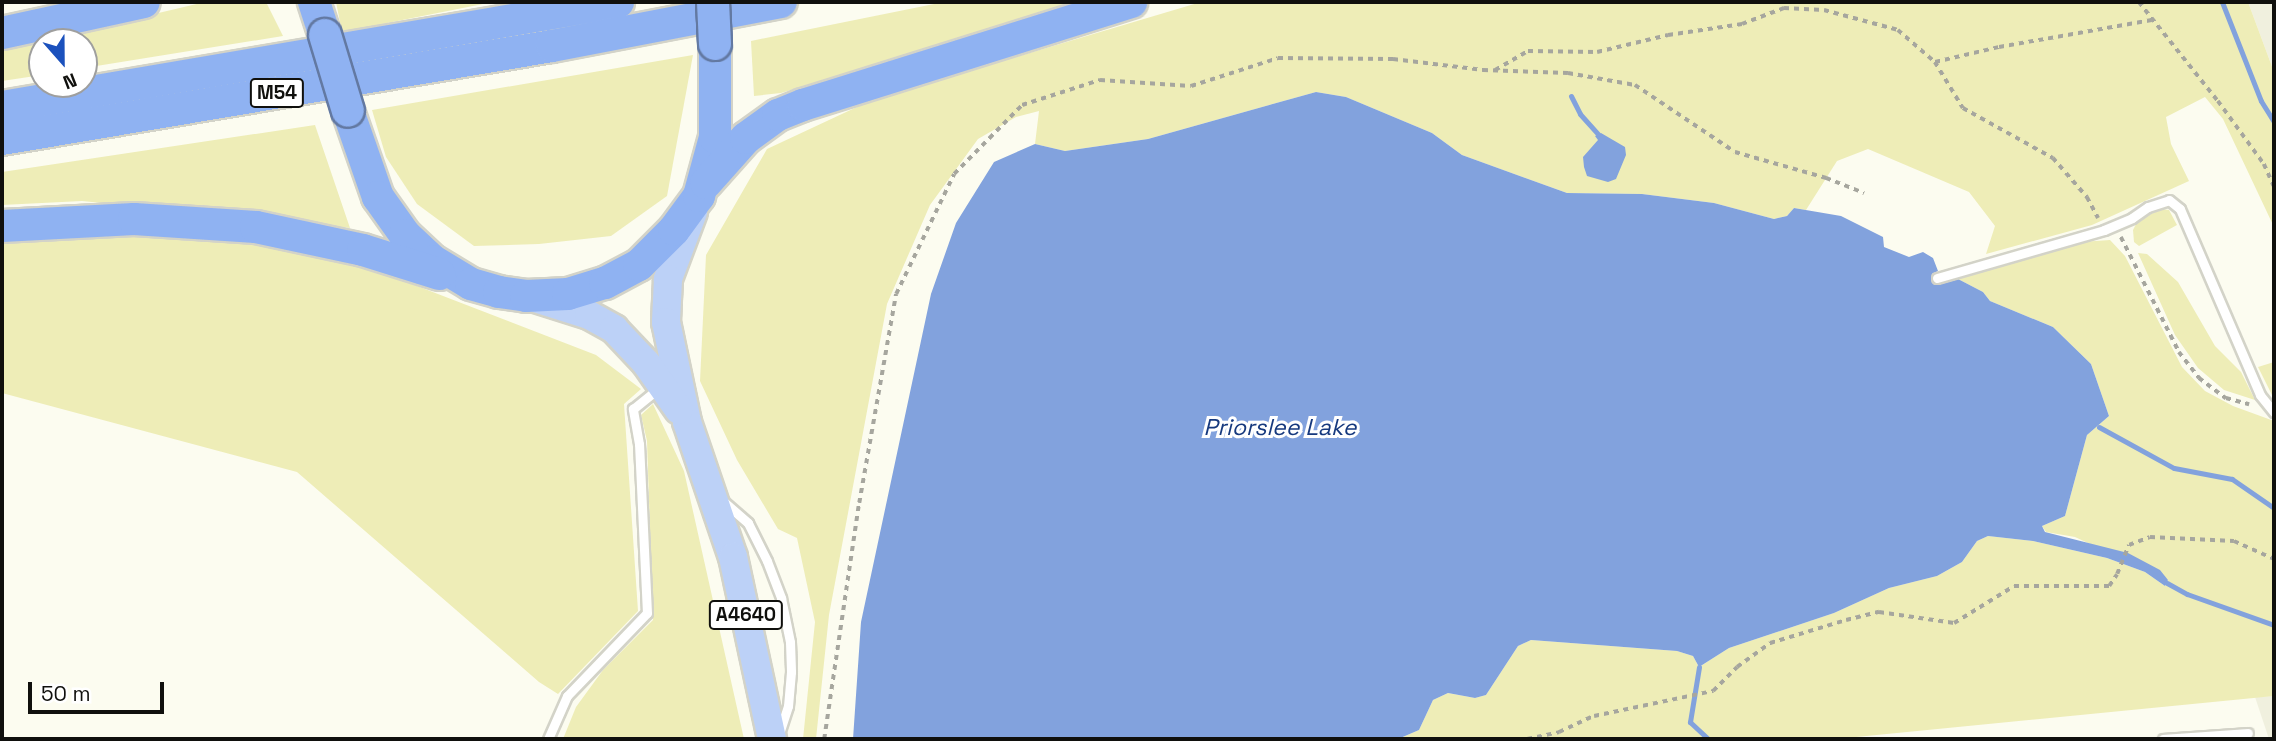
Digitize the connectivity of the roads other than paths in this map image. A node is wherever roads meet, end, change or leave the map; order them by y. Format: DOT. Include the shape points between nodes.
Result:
graph roads {
  1 [pos="144,2"];
  2 [pos="314,2"];
  3 [pos="618,2"];
  4 [pos="712,2"];
  5 [pos="781,2"];
  6 [pos="1132,2"];
  7 [pos="2,33"];
  8 [pos="2,107"];
  9 [pos="2,139"];
  10 [pos="701,191"];
  11 [pos="2,226"];
  12 [pos="1937,278"];
  13 [pos="471,284"];
  14 [pos="526,296"];
  15 [pos="663,386"];
  16 [pos="2272,410"];
  17 [pos="687,422"];
  18 [pos="713,492"];
  19 [pos="2248,733"];
  20 [pos="548,739"];
  21 [pos="772,739"];
  22 [pos="778,739"];
  23 [pos="2163,739"];
  1 -- 7 [label="highway"];
  2 -- 13 [label="highway, bridge" via="372,184 386,211 433,261"];
  3 -- 8 [label="highway, M54"];
  4 -- 10 [label="highway, bridge" via="715,137"];
  5 -- 9 [label="highway, M54" via="552,46"];
  6 -- 10 [label="highway" via="803,104 746,138"];
  10 -- 14 [label="highway" via="652,255 622,276 568,294"];
  10 -- 17 [label="main road, A4640" via="668,279 666,299 666,323"];
  11 -- 13 [label="highway" via="134,219 256,227 363,250"];
  12 -- 16 [label="lane" via="2104,230 2169,200 2180,209 2260,395"];
  13 -- 14 [label="highway"];
  14 -- 15 [label="main road, A4640" via="569,307 614,329"];
  15 -- 17 [label="main road, A4640"];
  15 -- 20 [label="lane" via="633,409 639,443 647,613 567,696"];
  17 -- 18 [label="main road, A4640"];
  18 -- 21 [label="main road, A4640" via="733,557"];
  18 -- 22 [label="lane" via="748,523 780,598 791,672 788,706"];
  19 -- 23 [label="lane"];
}
